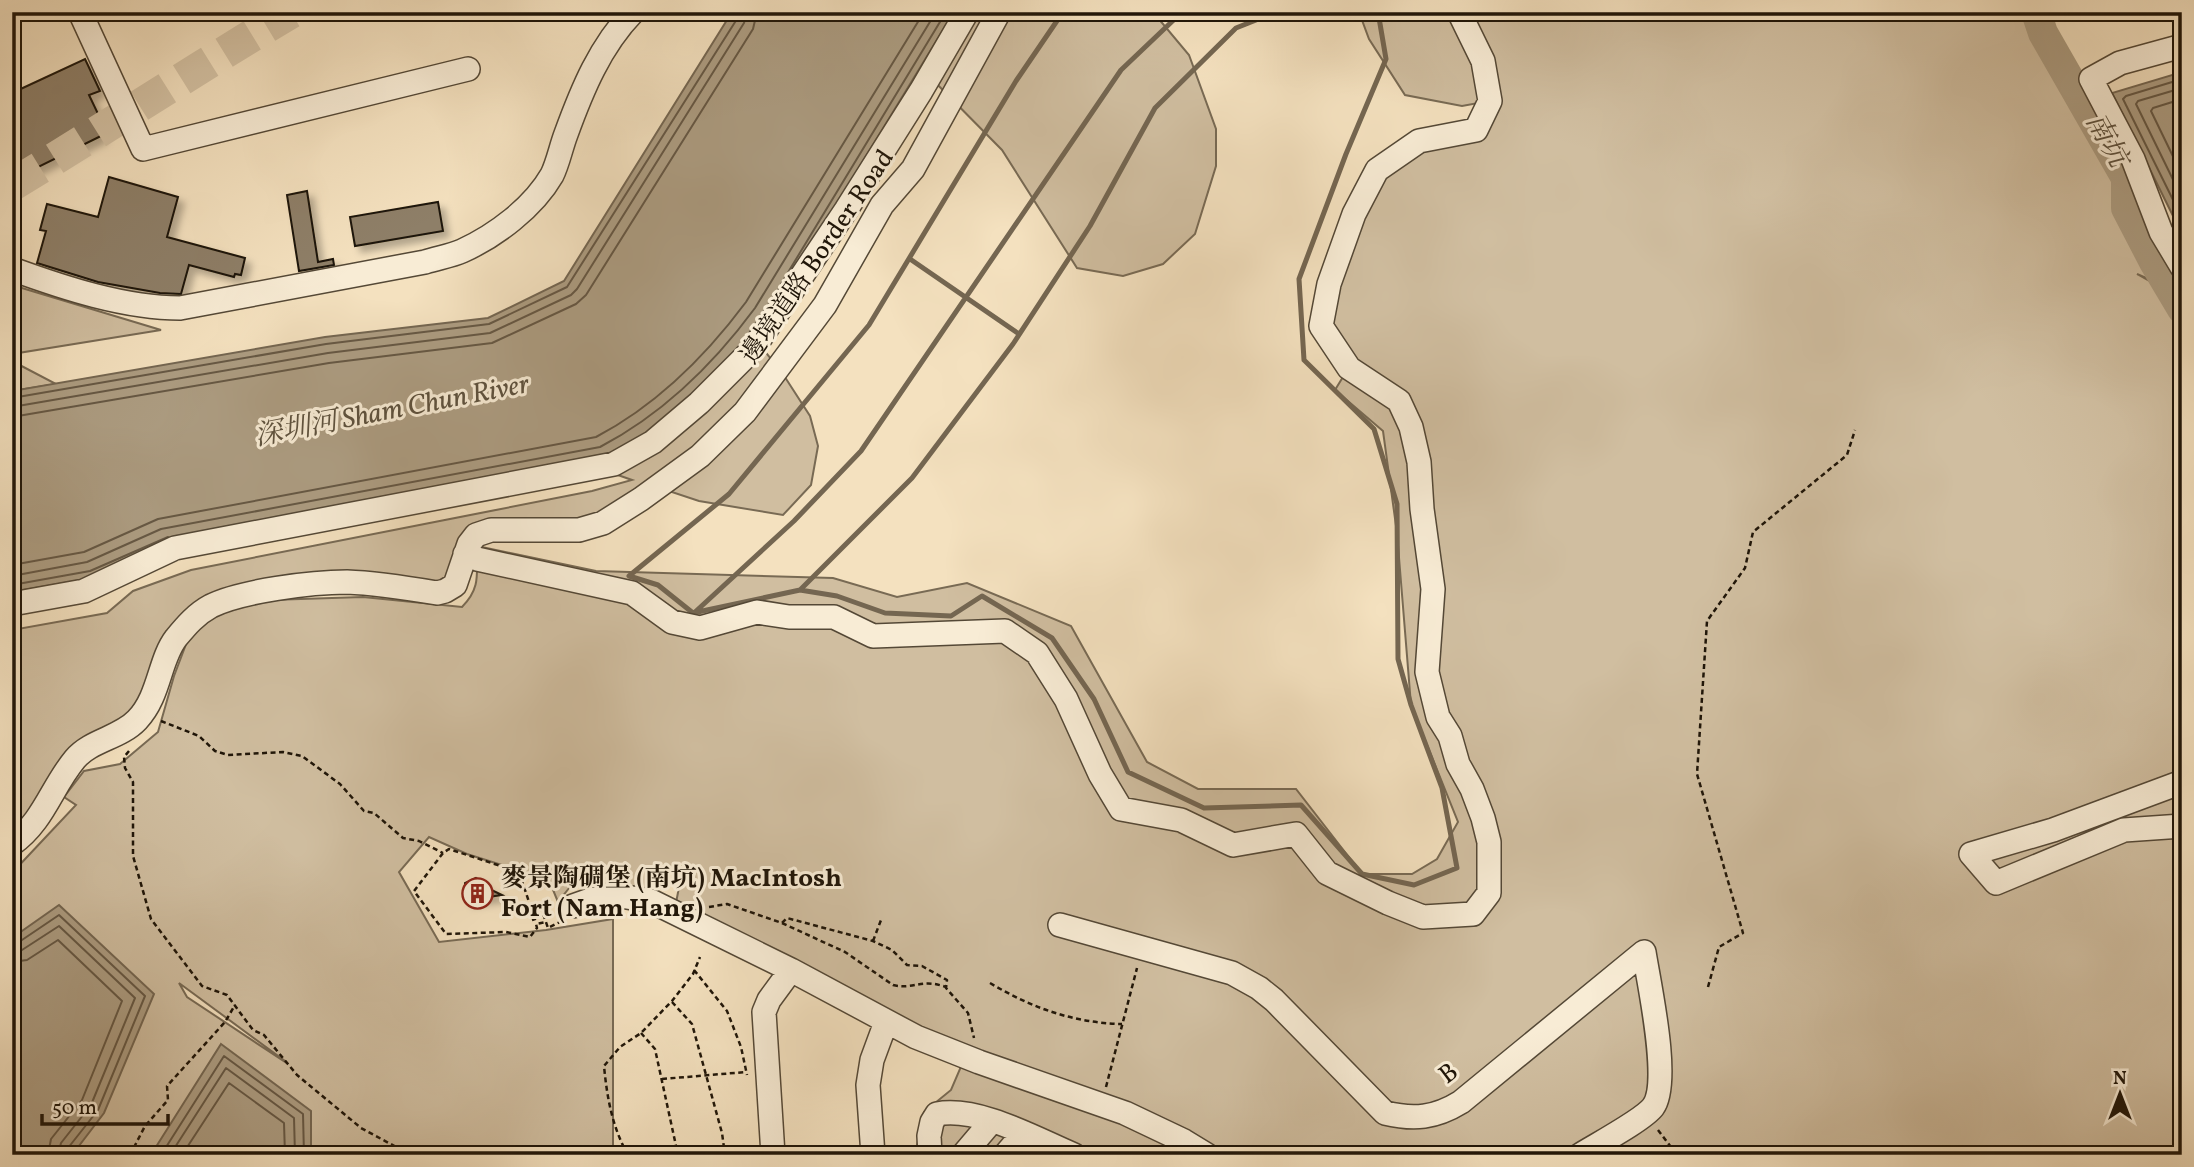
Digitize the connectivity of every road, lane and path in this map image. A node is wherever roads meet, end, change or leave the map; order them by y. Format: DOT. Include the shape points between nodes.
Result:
graph roads {
  1 [pos="80,12"];
  2 [pos="633,12"];
  3 [pos="967,12"];
  4 [pos="990,12"];
  5 [pos="999,12"];
  6 [pos="1459,12"];
  7 [pos="2182,47"];
  8 [pos="468,69"];
  9 [pos="897,128"];
  10 [pos="2182,268"];
  11 [pos="12,269"];
  12 [pos="1854,430"];
  13 [pos="465,554"];
  14 [pos="12,604"];
  15 [pos="158,720"];
  16 [pos="133,748"];
  17 [pos="2182,782"];
  18 [pos="2182,826"];
  19 [pos="12,844"];
  20 [pos="443,853"];
  21 [pos="573,906"];
  22 [pos="531,908"];
  23 [pos="707,908"];
  24 [pos="532,920"];
  25 [pos="881,920"];
  26 [pos="545,922"];
  27 [pos="782,923"];
  28 [pos="557,925"];
  29 [pos="1060,925"];
  30 [pos="873,942"];
  31 [pos="700,957"];
  32 [pos="1139,958"];
  33 [pos="694,970"];
  34 [pos="790,970"];
  35 [pos="990,983"];
  36 [pos="1709,987"];
  37 [pos="947,988"];
  38 [pos="671,1001"];
  39 [pos="235,1005"];
  40 [pos="886,1022"];
  41 [pos="1122,1024"];
  42 [pos="641,1033"];
  43 [pos="979,1062"];
  44 [pos="746,1072"];
  45 [pos="705,1074"];
  46 [pos="662,1079"];
  47 [pos="749,1085"];
  48 [pos="1106,1087"];
  49 [pos="991,1122"];
  50 [pos="1653,1125"];
  51 [pos="1023,1134"];
  52 [pos="1057,1152"];
  53 [pos="130,1155"];
  54 [pos="411,1155"];
  55 [pos="628,1155"];
  56 [pos="678,1155"];
  57 [pos="725,1155"];
  58 [pos="773,1155"];
  59 [pos="873,1155"];
  60 [pos="930,1155"];
  61 [pos="963,1155"];
  62 [pos="1005,1155"];
  63 [pos="1207,1155"];
  64 [pos="1580,1155"];
  65 [pos="1677,1155"];
  1 -- 8 [label="street" via="143,149"];
  2 -- 11 [label="street" via="599,57 553,174 516,216 460,252 180,308 131,304"];
  3 -- 9 [label="street"];
  4 -- 9 [label="street" via="919,118"];
  5 -- 13 [label="street, 邊境道路 Border Road" via="913,169 882,205 825,305 745,412 700,456 603,523 579,530 491,530 476,535"];
  6 -- 13 [label="street" via="1483,61 1490,101 1476,130 1419,141 1377,170 1354,215 1329,284 1321,326 1349,368 1399,401 1410,427 1419,462 1433,589 1427,672 1438,717 1472,789 1489,842 1489,893 1474,914 1423,917 1388,903 1326,873 1296,834 1233,845 1181,820 1121,809 1066,699 1037,653 1005,631 873,636 834,617 757,612 700,628 671,622 632,593"];
  7 -- 10 [label="street" via="2120,63 2091,79"];
  9 -- 14 [label="street" via="753,349 653,442 614,464 175,548 84,591"];
  12 -- 36 [label="path" via="1847,454 1753,532 1745,568 1707,621 1697,774 1743,933 1719,947"];
  13 -- 19 [label="street, 邊境道路 Border Road" via="454,584 436,593 381,584 331,583 276,589 211,606 194,617 173,642 152,699 137,720 76,757 41,816"];
  15 -- 20 [label="path" via="199,736 215,751 228,755 283,752 302,756 340,784 364,811 374,813 403,838"];
  16 -- 39 [label="path" via="124,757 133,782 133,856 151,919 202,986 226,995"];
  17 -- 18 [label="street" via="2053,830 1971,854 1996,883 2124,830"];
  20 -- 22 [label="path" via="449,849 519,872"];
  20 -- 26 [label="path" via="414,891 446,934 506,932 530,937 536,924"];
  21 -- 34 [label="street" via="614,895 652,901"];
  22 -- 24 [label="path"];
  22 -- 26 [label="path" via="540,905"];
  23 -- 27 [label="path" via="727,904"];
  25 -- 30 [label="path"];
  26 -- 28 [label="path" via="548,928"];
  27 -- 30 [label="path" via="787,918"];
  27 -- 37 [label="path" via="845,952 893,985 930,982"];
  29 -- 64 [label="street, B" via="1232,973 1274,1000 1385,1113 1405,1118 1428,1117 1461,1102 1644,952 1660,1089 1652,1108"];
  30 -- 37 [label="path" via="892,950 907,965 922,966 947,980"];
  31 -- 33 [label="path"];
  32 -- 41 [label="path"];
  33 -- 38 [label="path"];
  33 -- 44 [label="path" via="727,1011"];
  34 -- 40 [label="street"];
  34 -- 58 [label="street" via="764,1012"];
  35 -- 41 [label="path" via="1038,1008 1091,1023"];
  37 -- 43 [label="path" via="968,1013"];
  38 -- 42 [label="path"];
  38 -- 45 [label="path" via="692,1024"];
  39 -- 53 [label="path" via="167,1086 168,1100 145,1126"];
  39 -- 54 [label="path" via="297,1075 361,1128"];
  40 -- 43 [label="street"];
  40 -- 59 [label="street" via="868,1085"];
  41 -- 48 [label="path"];
  42 -- 46 [label="path" via="655,1049"];
  42 -- 55 [label="path" via="620,1047 604,1066 608,1102"];
  43 -- 63 [label="street" via="1125,1113"];
  44 -- 45 [label="path"];
  44 -- 47 [label="path"];
  45 -- 46 [label="path"];
  45 -- 57 [label="path"];
  46 -- 56 [label="path"];
  49 -- 51 [label="street"];
  49 -- 60 [label="street" via="961,1112 937,1114 929,1136"];
  49 -- 61 [label="street"];
  50 -- 65 [label="path"];
  51 -- 52 [label="street"];
  51 -- 62 [label="street"];
}
